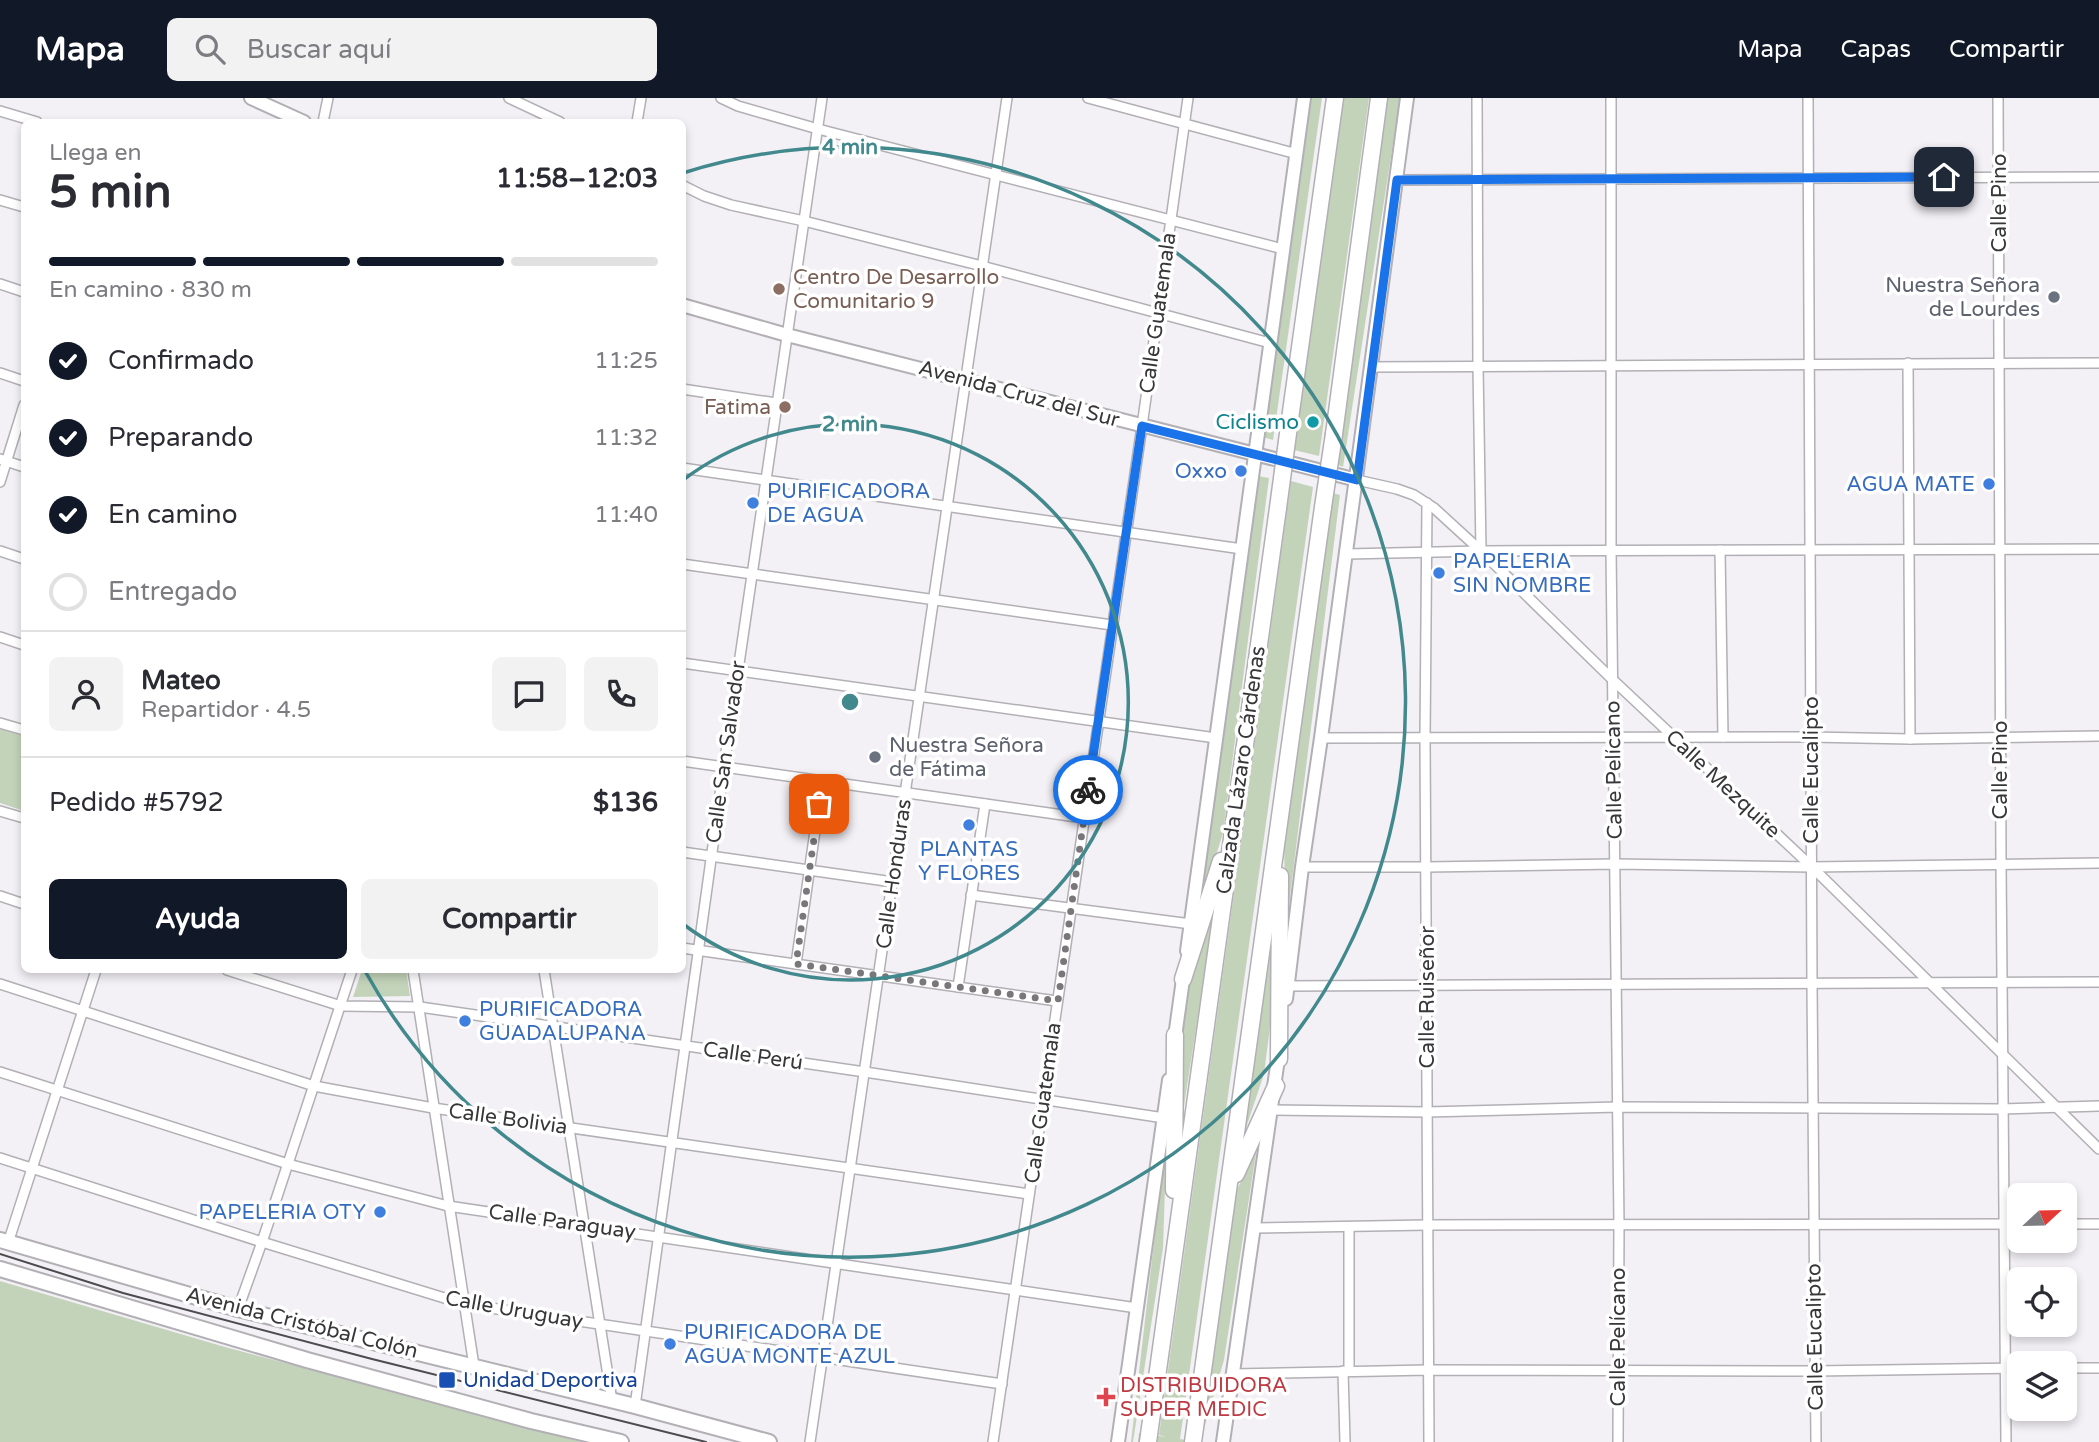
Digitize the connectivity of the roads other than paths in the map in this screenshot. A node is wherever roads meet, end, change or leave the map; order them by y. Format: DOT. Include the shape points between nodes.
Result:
graph roads {
  1 [pos="251,98"];
  2 [pos="328,98"];
  3 [pos="509,98"];
  4 [pos="641,98"];
  5 [pos="721,98"];
  6 [pos="822,98"];
  7 [pos="1007,98"];
  8 [pos="1088,98"];
  9 [pos="1188,98"];
  10 [pos="1304,98"];
  11 [pos="1335,98"];
  12 [pos="1407,98"];
  13 [pos="1477,98"];
  14 [pos="1611,98"];
  15 [pos="1808,98"];
  16 [pos="1998,98"];
  17 [pos="1379,99"];
  18 [pos="0,111"];
  19 [pos="280,116"];
  20 [pos="27,119"];
  21 [pos="324,119"];
  22 [pos="554,119"];
  23 [pos="638,119"];
  24 [pos="1184,123"];
  25 [pos="818,129"];
  26 [pos="1297,154"];
  27 [pos="995,175"];
  28 [pos="1999,176"];
  29 [pos="2099,177"];
  30 [pos="1808,178"];
  31 [pos="1611,179"];
  32 [pos="1397,180"];
  33 [pos="1478,181"];
  34 [pos="686,186"];
  35 [pos="0,200"];
  36 [pos="21,206"];
  37 [pos="804,221"];
  38 [pos="1171,221"];
  39 [pos="1283,249"];
  40 [pos="982,266"];
  41 [pos="0,284"];
  42 [pos="21,291"];
  43 [pos="686,306"];
  44 [pos="1157,312"];
  45 [pos="787,335"];
  46 [pos="1270,342"];
  47 [pos="1908,363"];
  48 [pos="1999,363"];
  49 [pos="2099,363"];
  50 [pos="1809,364"];
  51 [pos="1478,366"];
  52 [pos="1612,366"];
  53 [pos="1372,367"];
  54 [pos="0,373"];
  55 [pos="967,380"];
  56 [pos="21,381"];
  57 [pos="686,390"];
  58 [pos="776,403"];
  59 [pos="21,413"];
  60 [pos="1142,426"];
  61 [pos="1256,454"];
  62 [pos="3,460"];
  63 [pos="21,466"];
  64 [pos="686,469"];
  65 [pos="1357,480"];
  66 [pos="766,481"];
  67 [pos="0,482"];
  68 [pos="1427,503"];
  69 [pos="948,506"];
  70 [pos="1125,532"];
  71 [pos="1242,549"];
  72 [pos="2000,549"];
  73 [pos="2099,549"];
  74 [pos="1611,550"];
  75 [pos="1720,550"];
  76 [pos="1810,550"];
  77 [pos="1910,550"];
  78 [pos="0,551"];
  79 [pos="1481,551"];
  80 [pos="1427,553"];
  81 [pos="1347,554"];
  82 [pos="21,558"];
  83 [pos="686,566"];
  84 [pos="752,575"];
  85 [pos="934,600"];
  86 [pos="1112,625"];
  87 [pos="0,637"];
  88 [pos="21,644"];
  89 [pos="686,664"];
  90 [pos="738,670"];
  91 [pos="1613,680"];
  92 [pos="920,696"];
  93 [pos="1098,722"];
  94 [pos="0,723"];
  95 [pos="21,729"];
  96 [pos="2099,736"];
  97 [pos="1723,737"];
  98 [pos="1811,737"];
  99 [pos="2000,737"];
  100 [pos="1216,738"];
  101 [pos="1321,738"];
  102 [pos="1613,738"];
  103 [pos="1674,738"];
  104 [pos="1910,738"];
  105 [pos="1425,739"];
  106 [pos="686,761"];
  107 [pos="724,766"];
  108 [pos="822,782"];
  109 [pos="905,793"];
  110 [pos="985,804"];
  111 [pos="0,811"];
  112 [pos="1280,811"];
  113 [pos="21,817"];
  114 [pos="1084,818"];
  115 [pos="1235,818"];
  116 [pos="686,853"];
  117 [pos="711,856"];
  118 [pos="2099,863"];
  119 [pos="1615,864"];
  120 [pos="2001,864"];
  121 [pos="1302,867"];
  122 [pos="1427,867"];
  123 [pos="1812,867"];
  124 [pos="809,870"];
  125 [pos="892,882"];
  126 [pos="971,895"];
  127 [pos="0,896"];
  128 [pos="21,903"];
  129 [pos="1071,908"];
  130 [pos="1191,924"];
  131 [pos="686,948"];
  132 [pos="699,950"];
  133 [pos="796,964"];
  134 [pos="95,973"];
  135 [pos="236,973"];
  136 [pos="351,973"];
  137 [pos="414,973"];
  138 [pos="544,973"];
  139 [pos="879,976"];
  140 [pos="1183,979"];
  141 [pos="1929,982"];
  142 [pos="2099,982"];
  143 [pos="2001,983"];
  144 [pos="0,984"];
  145 [pos="1812,984"];
  146 [pos="1616,985"];
  147 [pos="1287,986"];
  148 [pos="1427,986"];
  149 [pos="958,987"];
  150 [pos="1058,1001"];
  151 [pos="341,1006"];
  152 [pos="420,1006"];
  153 [pos="83,1011"];
  154 [pos="553,1026"];
  155 [pos="1175,1035"];
  156 [pos="684,1047"];
  157 [pos="2004,1055"];
  158 [pos="1279,1059"];
  159 [pos="0,1072"];
  160 [pos="865,1072"];
  161 [pos="314,1086"];
  162 [pos="1276,1086"];
  163 [pos="58,1090"];
  164 [pos="1043,1100"];
  165 [pos="2099,1106"];
  166 [pos="1617,1107"];
  167 [pos="2056,1107"];
  168 [pos="433,1108"];
  169 [pos="1813,1108"];
  170 [pos="2003,1109"];
  171 [pos="1272,1110"];
  172 [pos="1427,1112"];
  173 [pos="1164,1118"];
  174 [pos="569,1128"];
  175 [pos="670,1143"];
  176 [pos="2099,1149"];
  177 [pos="0,1158"];
  178 [pos="288,1164"];
  179 [pos="32,1168"];
  180 [pos="850,1169"];
  181 [pos="1228,1192"];
  182 [pos="1029,1195"];
  183 [pos="449,1206"];
  184 [pos="1619,1224"];
  185 [pos="1814,1224"];
  186 [pos="2003,1224"];
  187 [pos="2007,1224"];
  188 [pos="2077,1224"];
  189 [pos="2099,1224"];
  190 [pos="585,1225"];
  191 [pos="1427,1225"];
  192 [pos="1349,1227"];
  193 [pos="1255,1228"];
  194 [pos="657,1236"];
  195 [pos="4,1241"];
  196 [pos="262,1242"];
  197 [pos="1173,1255"];
  198 [pos="837,1262"];
  199 [pos="0,1269"];
  200 [pos="1016,1290"];
  201 [pos="464,1304"];
  202 [pos="238,1308"];
  203 [pos="1138,1308"];
  204 [pos="601,1325"];
  205 [pos="645,1332"];
  206 [pos="823,1358"];
  207 [pos="474,1366"];
  208 [pos="2006,1368"];
  209 [pos="2077,1368"];
  210 [pos="2099,1368"];
  211 [pos="1619,1369"];
  212 [pos="1428,1370"];
  213 [pos="1346,1371"];
  214 [pos="1815,1371"];
  215 [pos="1233,1374"];
  216 [pos="1002,1384"];
  217 [pos="612,1401"];
  218 [pos="635,1406"];
  219 [pos="1194,1435"];
  220 [pos="621,1442"];
  221 [pos="769,1442"];
  222 [pos="810,1442"];
  223 [pos="993,1442"];
  224 [pos="1118,1442"];
  225 [pos="1148,1442"];
  226 [pos="1223,1442"];
  227 [pos="1345,1442"];
  228 [pos="1429,1442"];
  229 [pos="1618,1442"];
  230 [pos="1816,1442"];
  231 [pos="2006,1442"];
  1 -- 19 [label="main road"];
  2 -- 21 [label="street"];
  3 -- 22 [label="street"];
  4 -- 23 [label="street"];
  5 -- 25 [label="street"];
  6 -- 25 [label="street, Calle San Salvador"];
  7 -- 27 [label="street, Calle Honduras"];
  8 -- 24 [label="street"];
  9 -- 24 [label="street, Calle Guatemala"];
  10 -- 26 [label="main road, Calzada Lázaro Cárdenas"];
  11 -- 115 [label="highway, Calzada Lázaro Cárdenas, bridge"];
  12 -- 32 [label="main road"];
  13 -- 33 [label="street"];
  14 -- 31 [label="street, Calle Pelícano"];
  15 -- 30 [label="street, Calle Eucalipto"];
  16 -- 28 [label="street, Calle Pino"];
  17 -- 112 [label="highway, bridge"];
  18 -- 20 [label="street"];
  24 -- 26 [label="street"];
  24 -- 38 [label="street, Calle Guatemala"];
  25 -- 27 [label="street"];
  25 -- 37 [label="street, Calle San Salvador"];
  26 -- 39 [label="main road, Calzada Lázaro Cárdenas"];
  27 -- 38 [label="street"];
  27 -- 40 [label="street, Calle Honduras"];
  28 -- 29 [label="street"];
  28 -- 30 [label="street"];
  28 -- 48 [label="street, Calle Pino"];
  30 -- 31 [label="street"];
  30 -- 50 [label="street, Calle Eucalipto"];
  31 -- 33 [label="street"];
  31 -- 52 [label="street, Calle Pelícano"];
  32 -- 33 [label="street"];
  32 -- 53 [label="main road"];
  33 -- 51 [label="street"];
  34 -- 37 [label="street" via="731,205"];
  35 -- 36 [label="street"];
  37 -- 40 [label="street"];
  37 -- 45 [label="street, Calle San Salvador"];
  38 -- 39 [label="street"];
  38 -- 44 [label="street, Calle Guatemala"];
  39 -- 46 [label="main road, Calzada Lázaro Cárdenas"];
  40 -- 44 [label="street"];
  40 -- 55 [label="street, Calle Honduras"];
  41 -- 42 [label="street"];
  43 -- 45 [label="main road, Avenida Cruz del Sur"];
  44 -- 46 [label="street"];
  44 -- 60 [label="street, Calle Guatemala"];
  45 -- 55 [label="main road, Avenida Cruz del Sur"];
  45 -- 58 [label="street, Calle San Salvador"];
  46 -- 61 [label="main road, Calzada Lázaro Cárdenas"];
  47 -- 48 [label="street"];
  47 -- 50 [label="street"];
  47 -- 77 [label="street"];
  48 -- 49 [label="street"];
  48 -- 72 [label="street, Calle Pino"];
  50 -- 52 [label="street"];
  50 -- 76 [label="street, Calle Eucalipto"];
  51 -- 52 [label="street"];
  51 -- 53 [label="street"];
  51 -- 79 [label="street"];
  52 -- 74 [label="street, Calle Pelícano"];
  53 -- 65 [label="main road"];
  54 -- 56 [label="street"];
  55 -- 60 [label="main road, Avenida Cruz del Sur"];
  55 -- 69 [label="street, Calle Honduras"];
  57 -- 58 [label="street"];
  58 -- 66 [label="street, Calle San Salvador"];
  59 -- 62 [label="street"];
  60 -- 61 [label="main road, Avenida Cruz del Sur"];
  60 -- 70 [label="street, Calle Guatemala"];
  61 -- 65 [label="main road, Avenida Cruz del Sur"];
  61 -- 71 [label="main road, Calzada Lázaro Cárdenas"];
  62 -- 63 [label="street"];
  62 -- 67 [label="street"];
  64 -- 66 [label="street"];
  65 -- 68 [label="street, Calle Mezquite" via="1397,489"];
  65 -- 81 [label="main road"];
  66 -- 69 [label="street"];
  66 -- 84 [label="street, Calle San Salvador"];
  68 -- 79 [label="street, Calle Mezquite"];
  68 -- 80 [label="street, Calle Ruiseñor"];
  69 -- 70 [label="street"];
  69 -- 85 [label="street, Calle Honduras"];
  70 -- 71 [label="street"];
  70 -- 86 [label="street, Calle Guatemala"];
  71 -- 100 [label="main road, Calzada Lázaro Cárdenas"];
  72 -- 73 [label="street"];
  72 -- 77 [label="street"];
  72 -- 99 [label="street, Calle Pino"];
  74 -- 75 [label="street"];
  74 -- 79 [label="street"];
  74 -- 91 [label="street, Calle Pelícano"];
  75 -- 76 [label="street"];
  75 -- 97 [label="street"];
  76 -- 77 [label="street"];
  76 -- 98 [label="street, Calle Eucalipto"];
  77 -- 104 [label="street"];
  78 -- 82 [label="street"];
  79 -- 80 [label="street"];
  79 -- 91 [label="street, Calle Mezquite"];
  80 -- 81 [label="street"];
  80 -- 105 [label="street, Calle Ruiseñor"];
  81 -- 101 [label="main road"];
  83 -- 84 [label="street"];
  84 -- 85 [label="street"];
  84 -- 90 [label="street, Calle San Salvador"];
  85 -- 86 [label="street"];
  85 -- 92 [label="street, Calle Honduras"];
  86 -- 93 [label="street, Calle Guatemala"];
  87 -- 88 [label="street"];
  89 -- 90 [label="street"];
  90 -- 92 [label="street"];
  90 -- 107 [label="street, Calle San Salvador"];
  91 -- 102 [label="street, Calle Pelícano"];
  91 -- 103 [label="street, Calle Mezquite"];
  92 -- 93 [label="street"];
  92 -- 109 [label="street, Calle Honduras"];
  93 -- 100 [label="street"];
  93 -- 114 [label="street, Calle Guatemala"];
  94 -- 95 [label="street"];
  96 -- 99 [label="street"];
  97 -- 98 [label="street"];
  97 -- 103 [label="street"];
  98 -- 104 [label="street"];
  98 -- 123 [label="street, Calle Eucalipto"];
  99 -- 104 [label="street"];
  99 -- 120 [label="street, Calle Pino"];
  100 -- 130 [label="main road, Calzada Lázaro Cárdenas"];
  101 -- 105 [label="street"];
  101 -- 121 [label="main road"];
  102 -- 103 [label="street"];
  102 -- 105 [label="street"];
  102 -- 119 [label="street, Calle Pelícano"];
  103 -- 123 [label="street, Calle Mezquite"];
  105 -- 122 [label="street, Calle Ruiseñor"];
  106 -- 107 [label="street"];
  107 -- 108 [label="street"];
  107 -- 117 [label="street, Calle San Salvador"];
  108 -- 109 [label="street"];
  108 -- 124 [label="street"];
  109 -- 110 [label="street"];
  109 -- 125 [label="street, Calle Honduras"];
  110 -- 114 [label="street"];
  110 -- 126 [label="street"];
  111 -- 113 [label="street"];
  112 -- 158 [label="highway"];
  112 -- 181 [label="highway"];
  114 -- 129 [label="street, Calle Guatemala"];
  115 -- 140 [label="highway"];
  115 -- 197 [label="highway, Calzada Lázaro Cárdenas"];
  116 -- 117 [label="street"];
  117 -- 124 [label="street"];
  117 -- 132 [label="street, Calle San Salvador"];
  118 -- 120 [label="street"];
  119 -- 122 [label="street"];
  119 -- 123 [label="street"];
  119 -- 146 [label="street, Calle Pelícano"];
  120 -- 123 [label="street"];
  120 -- 143 [label="street, Calle Pino"];
  121 -- 122 [label="street"];
  121 -- 147 [label="main road"];
  122 -- 148 [label="street, Calle Ruiseñor"];
  123 -- 141 [label="street, Calle Mezquite"];
  123 -- 145 [label="street, Calle Eucalipto"];
  124 -- 125 [label="street"];
  124 -- 133 [label="street"];
  125 -- 139 [label="street, Calle Honduras"];
  126 -- 129 [label="street"];
  126 -- 149 [label="street"];
  127 -- 128 [label="street"];
  129 -- 130 [label="street"];
  129 -- 150 [label="street, Calle Guatemala"];
  130 -- 140 [label="main road, Calzada Lázaro Cárdenas"];
  131 -- 132 [label="street"];
  132 -- 133 [label="street"];
  132 -- 156 [label="street, Calle San Salvador"];
  133 -- 139 [label="street"];
  134 -- 153 [label="street"];
  135 -- 151 [label="street, Calle Perú"];
  136 -- 151 [label="street"];
  137 -- 152 [label="street"];
  138 -- 154 [label="street"];
  139 -- 149 [label="street"];
  139 -- 160 [label="street, Calle Honduras"];
  140 -- 155 [label="main road, Calzada Lázaro Cárdenas"];
  141 -- 143 [label="street"];
  141 -- 145 [label="street"];
  141 -- 157 [label="street, Calle Mezquite"];
  142 -- 143 [label="street"];
  143 -- 157 [label="street, Calle Pino"];
  144 -- 153 [label="street, Calle Bolivia"];
  145 -- 146 [label="street"];
  145 -- 169 [label="street, Calle Eucalipto"];
  146 -- 148 [label="street"];
  146 -- 166 [label="street, Calle Pelícano"];
  147 -- 148 [label="street"];
  147 -- 158 [label="main road"];
  148 -- 172 [label="street, Calle Ruiseñor"];
  149 -- 150 [label="street"];
  150 -- 164 [label="street, Calle Guatemala"];
  151 -- 152 [label="street, Calle Perú"];
  151 -- 161 [label="street"];
  152 -- 154 [label="street, Calle Perú"];
  152 -- 168 [label="street"];
  153 -- 161 [label="street, Calle Bolivia"];
  153 -- 163 [label="street"];
  154 -- 156 [label="street, Calle Perú"];
  154 -- 174 [label="street"];
  155 -- 173 [label="main road, Calzada Lázaro Cárdenas"];
  155 -- 197 [label="highway"];
  156 -- 160 [label="street, Calle Perú"];
  156 -- 175 [label="street, Calle San Salvador"];
  157 -- 167 [label="street, Calle Mezquite"];
  157 -- 170 [label="street, Calle Pino"];
  158 -- 162 [label="main road"];
  159 -- 163 [label="street, Calle Paraguay"];
  160 -- 164 [label="street, Calle Perú"];
  160 -- 180 [label="street, Calle Honduras"];
  161 -- 168 [label="street, Calle Bolivia"];
  161 -- 178 [label="street"];
  162 -- 171 [label="main road"];
  162 -- 181 [label="highway"];
  163 -- 178 [label="street, Calle Paraguay"];
  163 -- 179 [label="street"];
  164 -- 173 [label="street, Calle Perú"];
  164 -- 182 [label="street, Calle Guatemala"];
  165 -- 167 [label="street"];
  166 -- 169 [label="street"];
  166 -- 172 [label="street"];
  166 -- 184 [label="street, Calle Pelícano"];
  167 -- 170 [label="street"];
  167 -- 176 [label="street, Calle Mezquite"];
  168 -- 174 [label="street, Calle Bolivia"];
  168 -- 183 [label="street"];
  169 -- 170 [label="street"];
  169 -- 185 [label="street, Calle Eucalipto"];
  170 -- 186 [label="street, Calle Pino"];
  171 -- 172 [label="street"];
  171 -- 193 [label="main road"];
  172 -- 191 [label="street, Calle Ruiseñor"];
  173 -- 203 [label="main road, Calzada Lázaro Cárdenas"];
  174 -- 175 [label="street, Calle Bolivia"];
  174 -- 190 [label="street"];
  175 -- 180 [label="street, Calle Bolivia"];
  175 -- 194 [label="street, Calle San Salvador"];
  177 -- 179 [label="street, Calle Uruguay"];
  178 -- 183 [label="street, Calle Paraguay"];
  178 -- 196 [label="street"];
  179 -- 195 [label="street"];
  179 -- 196 [label="street, Calle Uruguay"];
  180 -- 182 [label="street, Calle Bolivia"];
  180 -- 198 [label="street, Calle Honduras"];
  181 -- 219 [label="highway"];
  182 -- 200 [label="street, Calle Guatemala"];
  183 -- 190 [label="street, Calle Paraguay"];
  183 -- 201 [label="street"];
  184 -- 185 [label="street"];
  184 -- 191 [label="street"];
  184 -- 211 [label="street, Calle Pelícano"];
  185 -- 186 [label="street"];
  185 -- 214 [label="street, Calle Eucalipto"];
  186 -- 187 [label="street"];
  186 -- 208 [label="street, Calle Pino"];
  188 -- 189 [label="street"];
  190 -- 194 [label="street, Calle Paraguay"];
  190 -- 204 [label="street"];
  191 -- 192 [label="street"];
  191 -- 212 [label="street, Calle Ruiseñor"];
  192 -- 193 [label="street"];
  192 -- 213 [label="street"];
  193 -- 215 [label="main road"];
  194 -- 198 [label="street, Calle Paraguay"];
  194 -- 205 [label="street, Calle San Salvador"];
  195 -- 202 [label="main road, Avenida Cristóbal Colón"];
  196 -- 201 [label="street, Calle Uruguay"];
  196 -- 202 [label="street"];
  197 -- 225 [label="highway, Calzada Lázaro Cárdenas"];
  198 -- 200 [label="street, Calle Paraguay"];
  198 -- 206 [label="street, Calle Honduras"];
  199 -- 220 [label="main road, Avenida Cristóbal Colón" via="307,1360"];
  200 -- 203 [label="street, Calle Paraguay"];
  200 -- 216 [label="street, Calle Guatemala"];
  201 -- 204 [label="street, Calle Uruguay"];
  201 -- 207 [label="street"];
  202 -- 207 [label="main road, Avenida Cristóbal Colón"];
  203 -- 224 [label="main road, Calzada Lázaro Cárdenas"];
  204 -- 205 [label="street, Calle Uruguay"];
  204 -- 217 [label="street"];
  205 -- 206 [label="street, Calle Uruguay"];
  205 -- 218 [label="street, Calle San Salvador"];
  206 -- 216 [label="street, Calle Uruguay"];
  206 -- 222 [label="street, Calle Honduras"];
  207 -- 217 [label="main road, Avenida Cristóbal Colón"];
  208 -- 214 [label="street"];
  208 -- 231 [label="street, Calle Pino"];
  209 -- 210 [label="street"];
  211 -- 212 [label="street"];
  211 -- 214 [label="street"];
  211 -- 229 [label="street, Calle Pelícano"];
  212 -- 213 [label="street"];
  212 -- 228 [label="street, Calle Ruiseñor"];
  213 -- 215 [label="street"];
  213 -- 227 [label="street"];
  214 -- 230 [label="street, Calle Eucalipto"];
  215 -- 226 [label="main road"];
  216 -- 223 [label="street, Calle Guatemala"];
  217 -- 218 [label="main road, Avenida Cristóbal Colón"];
  218 -- 221 [label="main road, Avenida Cristóbal Colón"];
}
